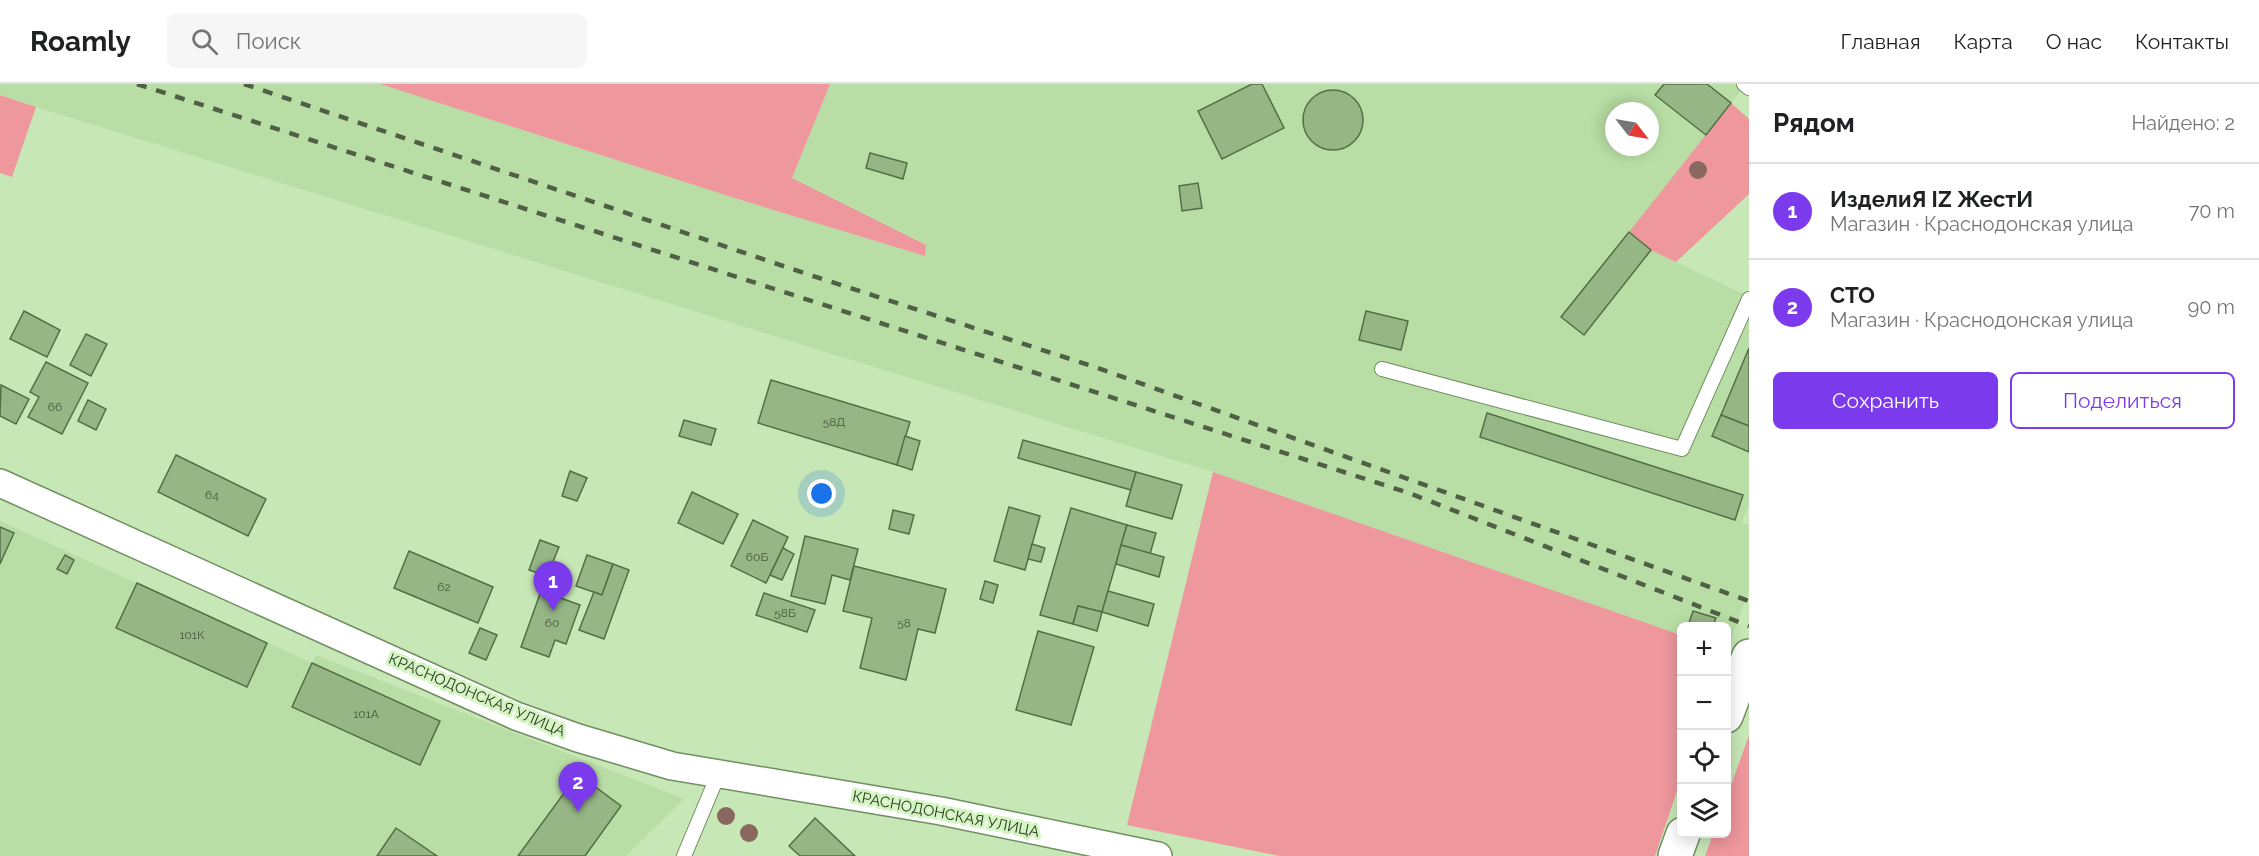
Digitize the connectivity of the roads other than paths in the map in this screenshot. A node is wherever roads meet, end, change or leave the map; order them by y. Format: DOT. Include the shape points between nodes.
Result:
graph roads {
  1 [pos="1744,84"];
  2 [pos="1749,88"];
  3 [pos="1749,299"];
  4 [pos="1382,369"];
  5 [pos="0,483"];
  6 [pos="1749,656"];
  7 [pos="1731,703"];
  8 [pos="718,775"];
  9 [pos="1682,838"];
  10 [pos="684,856"];
  11 [pos="1158,856"];
  12 [pos="1675,856"];
  1 -- 2 [label="lane"];
  3 -- 4 [label="lane" via="1682,449"];
  5 -- 8 [label="street, КРАСНОДОНСКАЯ УЛИЦА" via="516,716 628,754"];
  6 -- 7 [label="main road"];
  8 -- 10 [label="lane"];
  8 -- 11 [label="street, КРАСНОДОНСКАЯ УЛИЦА" via="941,811"];
  9 -- 12 [label="main road"];
}
